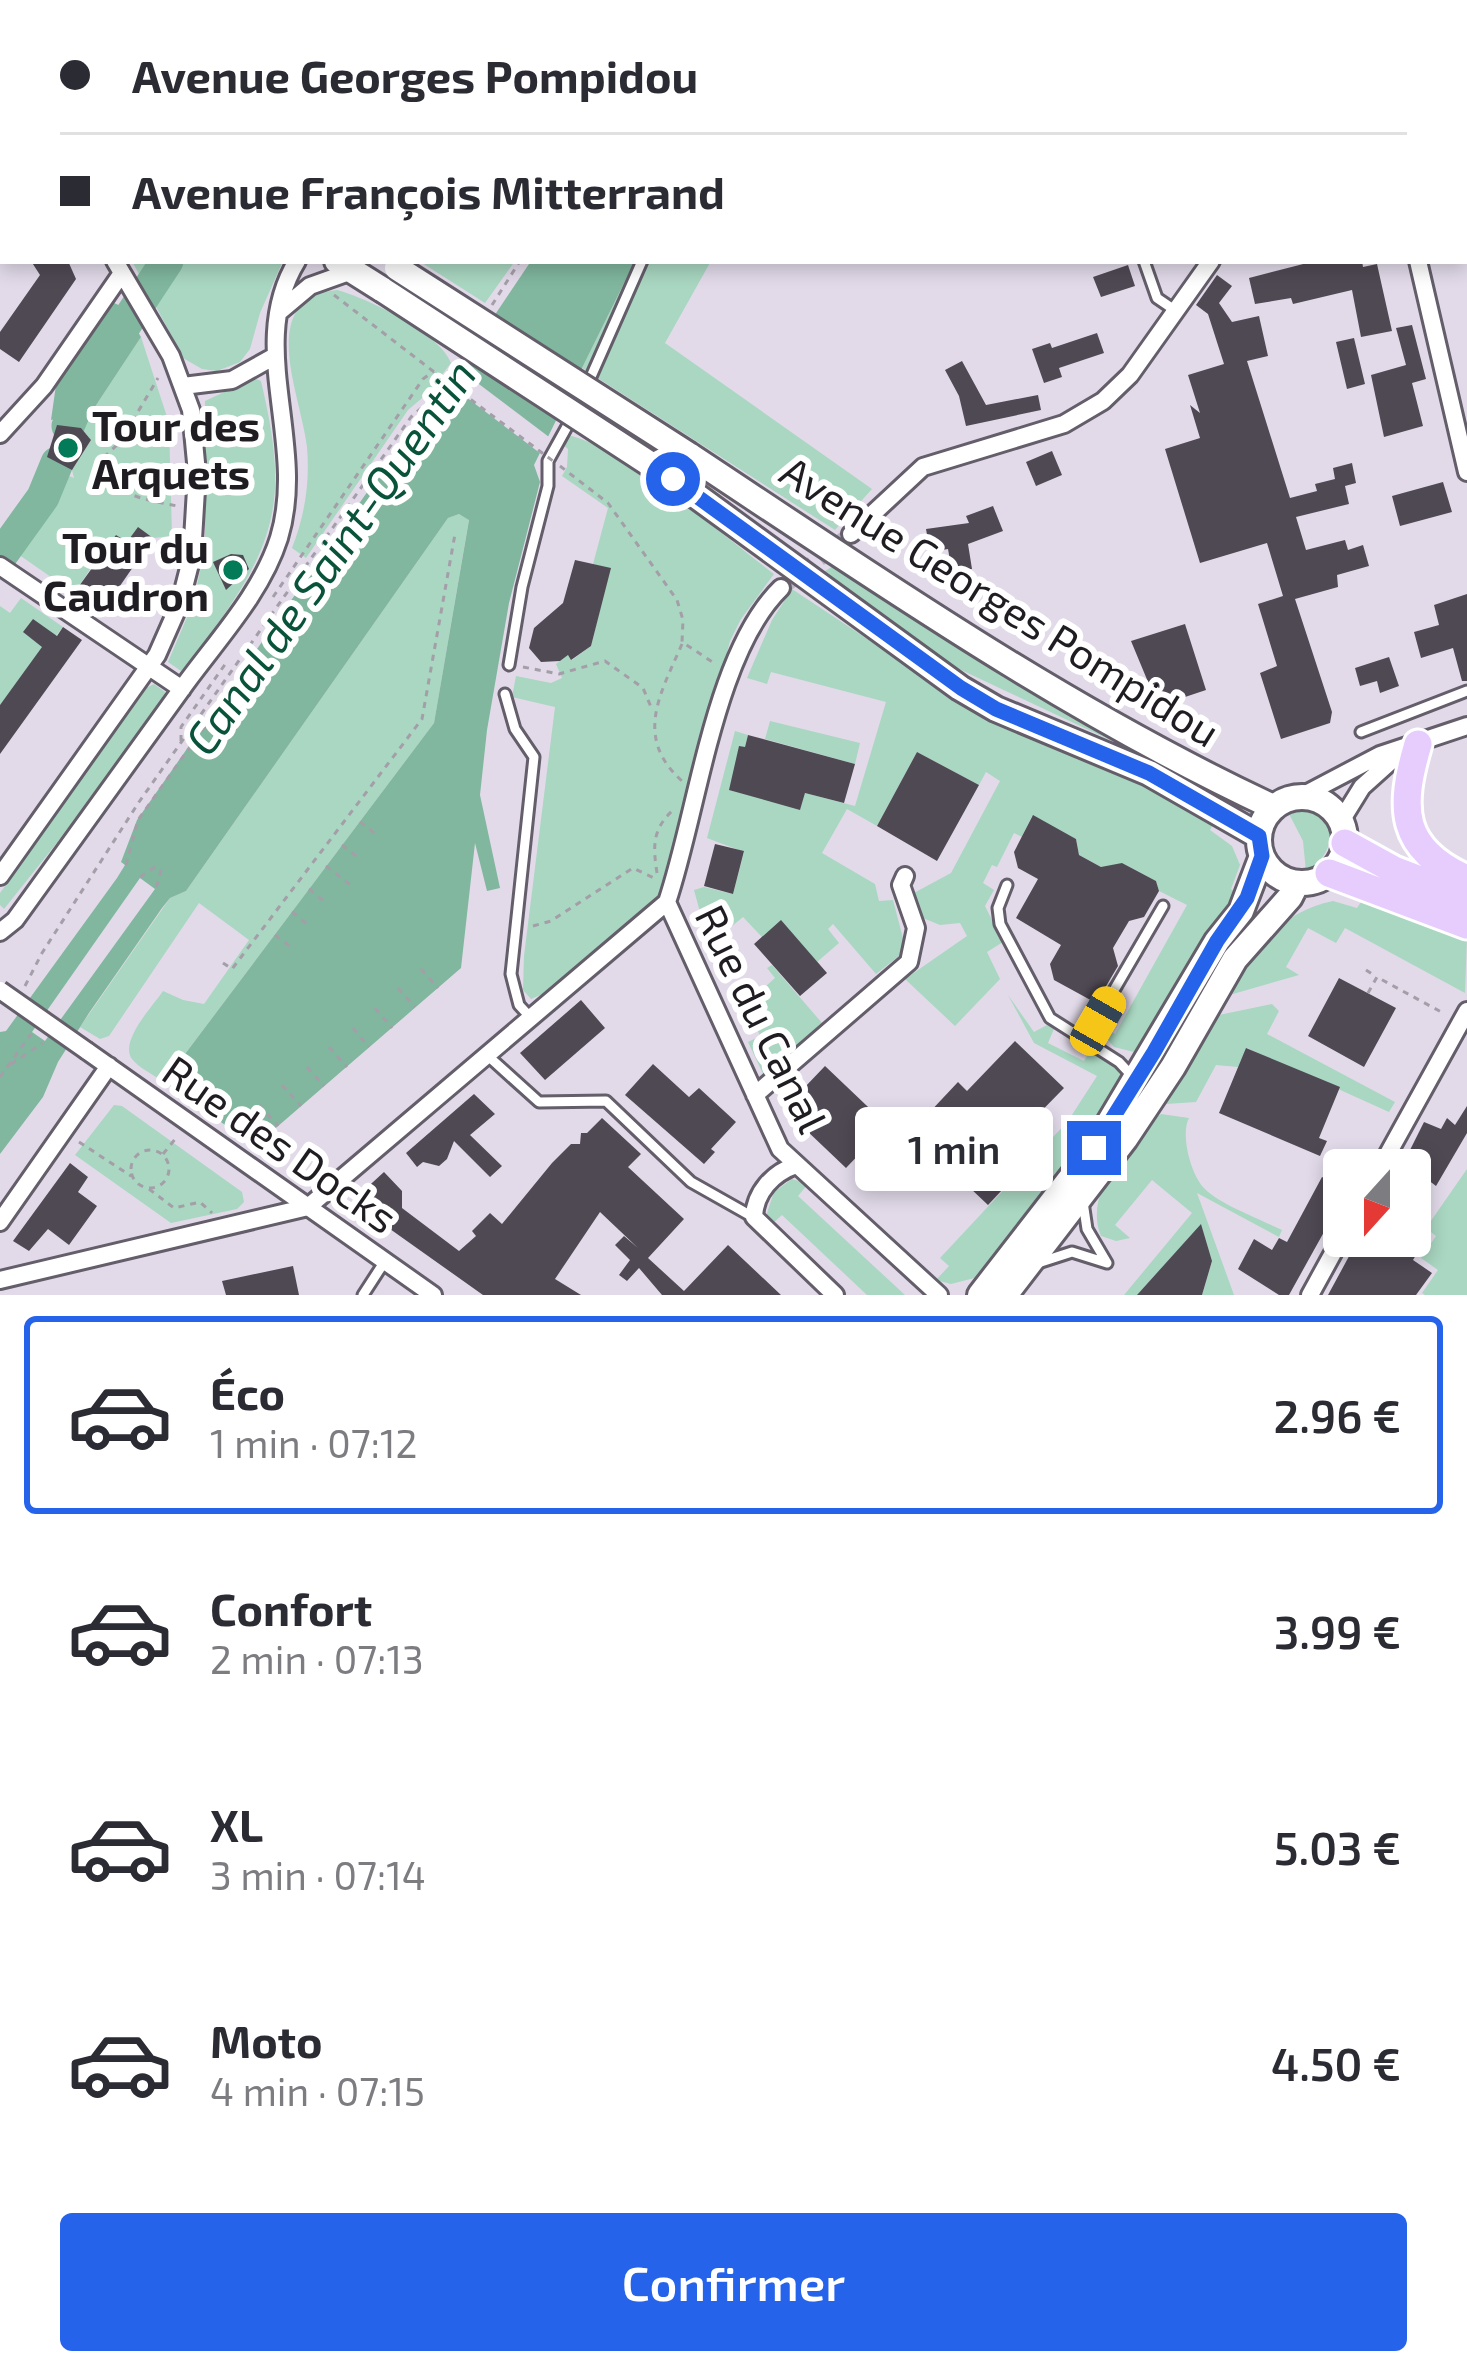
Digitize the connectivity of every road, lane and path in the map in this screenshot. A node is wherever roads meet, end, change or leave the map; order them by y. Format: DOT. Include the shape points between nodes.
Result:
graph roads {
  1 [pos="295,264"];
  2 [pos="392,264"];
  3 [pos="518,264"];
  4 [pos="641,264"];
  5 [pos="1145,264"];
  6 [pos="1209,264"];
  7 [pos="1419,264"];
  8 [pos="344,266"];
  9 [pos="121,271"];
  10 [pos="318,283"];
  11 [pos="491,307"];
  12 [pos="1176,311"];
  13 [pos="279,312"];
  14 [pos="171,356"];
  15 [pos="275,356"];
  16 [pos="458,367"];
  17 [pos="434,371"];
  18 [pos="183,386"];
  19 [pos="0,434"];
  20 [pos="119,443"];
  21 [pos="196,445"];
  22 [pos="1467,472"];
  23 [pos="196,510"];
  24 [pos="455,534"];
  25 [pos="851,534"];
  26 [pos="0,566"];
  27 [pos="781,588"];
  28 [pos="272,597"];
  29 [pos="246,634"];
  30 [pos="254,640"];
  31 [pos="682,642"];
  32 [pos="233,653"];
  33 [pos="509,665"];
  34 [pos="149,667"];
  35 [pos="730,674"];
  36 [pos="229,686"];
  37 [pos="182,689"];
  38 [pos="1467,691"];
  39 [pos="505,694"];
  40 [pos="653,711"];
  41 [pos="1467,727"];
  42 [pos="1361,732"];
  43 [pos="182,742"];
  44 [pos="1410,747"];
  45 [pos="684,783"];
  46 [pos="1302,796"];
  47 [pos="679,802"];
  48 [pos="1273,807"];
  49 [pos="360,822"];
  50 [pos="1343,832"];
  51 [pos="377,835"];
  52 [pos="342,845"];
  53 [pos="1261,846"];
  54 [pos="359,858"];
  55 [pos="126,865"];
  56 [pos="326,866"];
  57 [pos="1329,873"];
  58 [pos="0,876"];
  59 [pos="905,876"];
  60 [pos="140,877"];
  61 [pos="1467,879"];
  62 [pos="1297,883"];
  63 [pos="1007,885"];
  64 [pos="352,887"];
  65 [pos="155,888"];
  66 [pos="309,890"];
  67 [pos="1467,898"];
  68 [pos="667,902"];
  69 [pos="326,903"];
  70 [pos="1163,906"];
  71 [pos="292,912"];
  72 [pos="308,925"];
  73 [pos="1467,925"];
  74 [pos="514,930"];
  75 [pos="0,932"];
  76 [pos="275,934"];
  77 [pos="291,947"];
  78 [pos="224,963"];
  79 [pos="421,969"];
  80 [pos="1366,970"];
  81 [pos="1377,977"];
  82 [pos="23,988"];
  83 [pos="398,988"];
  84 [pos="438,988"];
  85 [pos="0,989"];
  86 [pos="1368,993"];
  87 [pos="415,1007"];
  88 [pos="375,1009"];
  89 [pos="1464,1014"];
  90 [pos="532,1019"];
  91 [pos="353,1028"];
  92 [pos="392,1028"];
  93 [pos="32,1033"];
  94 [pos="1085,1040"];
  95 [pos="45,1042"];
  96 [pos="369,1047"];
  97 [pos="329,1048"];
  98 [pos="488,1056"];
  99 [pos="109,1066"];
  100 [pos="347,1066"];
  101 [pos="7,1067"];
  102 [pos="307,1067"];
  103 [pos="0,1077"];
  104 [pos="1136,1081"];
  105 [pos="283,1085"];
  106 [pos="324,1086"];
  107 [pos="755,1095"];
  108 [pos="259,1105"];
  109 [pos="301,1106"];
  110 [pos="189,1123"];
  111 [pos="278,1126"];
  112 [pos="63,1131"];
  113 [pos="1390,1149"];
  114 [pos="162,1155"];
  115 [pos="796,1165"];
  116 [pos="133,1178"];
  117 [pos="147,1188"];
  118 [pos="1083,1195"];
  119 [pos="308,1207"];
  120 [pos="754,1217"];
  121 [pos="0,1222"];
  122 [pos="226,1226"];
  123 [pos="1331,1257"];
  124 [pos="385,1261"];
  125 [pos="1030,1265"];
  126 [pos="0,1280"];
  127 [pos="362,1295"];
  128 [pos="433,1295"];
  129 [pos="836,1295"];
  130 [pos="939,1295"];
  131 [pos="980,1295"];
  132 [pos="1005,1295"];
  133 [pos="1310,1295"];
  1 -- 13 [label="street"];
  2 -- 48 [label="main road, Avenue Georges Pompidou, bridge" via="1124,733"];
  3 -- 11 [label="path"];
  4 -- 33 [label="lane" via="550,454"];
  5 -- 12 [label="lane" via="1156,298"];
  6 -- 12 [label="street"];
  7 -- 22 [label="street"];
  8 -- 10 [label="street"];
  8 -- 53 [label="main road, Avenue Georges Pompidou, bridge" via="673,479 961,688 1149,773"];
  9 -- 14 [label="street"];
  9 -- 19 [label="street" via="44,386"];
  10 -- 13 [label="street"];
  10 -- 17 [label="path"];
  12 -- 25 [label="street" via="1130,375 1083,415 923,467"];
  13 -- 15 [label="street"];
  14 -- 18 [label="street"];
  14 -- 20 [label="path"];
  15 -- 18 [label="street" via="232,380"];
  15 -- 37 [label="street" via="290,476 281,532 263,575"];
  16 -- 30 [label="path" via="412,417"];
  17 -- 28 [label="path"];
  17 -- 31 [label="path, bridge" via="602,496 681,609"];
  18 -- 21 [label="street"];
  20 -- 21 [label="path"];
  20 -- 23 [label="path" via="102,459 115,486"];
  21 -- 23 [label="street"];
  23 -- 34 [label="street" via="180,603"];
  24 -- 78 [label="path" via="422,719 232,969"];
  26 -- 34 [label="street"];
  27 -- 35 [label="street" via="752,620"];
  29 -- 30 [label="path"];
  30 -- 43 [label="path"];
  31 -- 35 [label="path"];
  31 -- 40 [label="path"];
  32 -- 43 [label="path" via="181,727"];
  33 -- 40 [label="path" via="559,674 605,662 643,688"];
  34 -- 37 [label="street"];
  34 -- 58 [label="street"];
  35 -- 68 [label="street"];
  36 -- 55 [label="path" via="138,820"];
  37 -- 75 [label="street"];
  38 -- 42 [label="lane"];
  39 -- 74 [label="lane" via="534,757"];
  40 -- 45 [label="path" via="663,759"];
  41 -- 44 [label="street"];
  43 -- 82 [label="path"];
  44 -- 46 [label="street"];
  44 -- 50 [label="street" via="1362,787"];
  44 -- 61 [label="main road" via="1410,826 1430,858"];
  46 -- 48 [label="main road"];
  46 -- 50 [label="main road" via="1325,803"];
  47 -- 74 [label="path" via="653,842 658,880 633,868 550,921"];
  48 -- 53 [label="main road"];
  49 -- 51 [label="path"];
  50 -- 57 [label="main road" via="1341,859"];
  50 -- 67 [label="main road" via="1394,870"];
  52 -- 54 [label="path"];
  53 -- 62 [label="main road" via="1276,874"];
  53 -- 104 [label="main road" via="1240,911"];
  56 -- 64 [label="path"];
  57 -- 62 [label="main road"];
  57 -- 73 [label="main road"];
  59 -- 107 [label="street" via="916,928 909,962"];
  60 -- 65 [label="path" via="161,871"];
  62 -- 118 [label="main road" via="1235,959 1146,1109"];
  63 -- 94 [label="lane" via="1000,924 1050,1018"];
  66 -- 69 [label="path"];
  68 -- 90 [label="street"];
  68 -- 107 [label="street, Rue du Canal"];
  70 -- 94 [label="lane"];
  71 -- 72 [label="path"];
  74 -- 90 [label="lane" via="512,986"];
  76 -- 77 [label="path"];
  79 -- 84 [label="path"];
  80 -- 81 [label="path"];
  81 -- 86 [label="path"];
  81 -- 89 [label="path" via="1443,1013"];
  83 -- 87 [label="path"];
  85 -- 99 [label="street, Rue des Docks, bridge"];
  88 -- 92 [label="path"];
  89 -- 113 [label="street"];
  90 -- 98 [label="street"];
  91 -- 96 [label="path"];
  93 -- 101 [label="path"];
  94 -- 104 [label="lane"];
  95 -- 101 [label="path"];
  97 -- 100 [label="path"];
  98 -- 119 [label="street"];
  98 -- 120 [label="lane" via="538,1102 606,1101 691,1182"];
  99 -- 110 [label="street, Rue des Docks"];
  99 -- 112 [label="street"];
  101 -- 103 [label="path"];
  102 -- 106 [label="path"];
  104 -- 131 [label="main road" via="1072,1181"];
  105 -- 109 [label="path"];
  107 -- 115 [label="street, Rue du Canal"];
  108 -- 111 [label="path"];
  110 -- 114 [label="path"];
  110 -- 119 [label="street, Rue des Docks"];
  112 -- 116 [label="path"];
  112 -- 121 [label="street"];
  114 -- 116 [label="path" via="138,1154"];
  114 -- 117 [label="path" via="167,1177"];
  115 -- 120 [label="street, Rue du Canal" via="760,1192"];
  115 -- 130 [label="street, Rue du Canal"];
  116 -- 117 [label="path"];
  117 -- 122 [label="path" via="174,1208 200,1202"];
  118 -- 125 [label="main road"];
  118 -- 125 [label="lane" via="1087,1229 1107,1263 1072,1252"];
  119 -- 122 [label="street"];
  119 -- 124 [label="street, Rue des Docks"];
  120 -- 129 [label="street"];
  122 -- 126 [label="street"];
  123 -- 133 [label="street"];
  124 -- 127 [label="lane"];
  124 -- 128 [label="street, Rue des Docks"];
  125 -- 132 [label="main road"];
}
